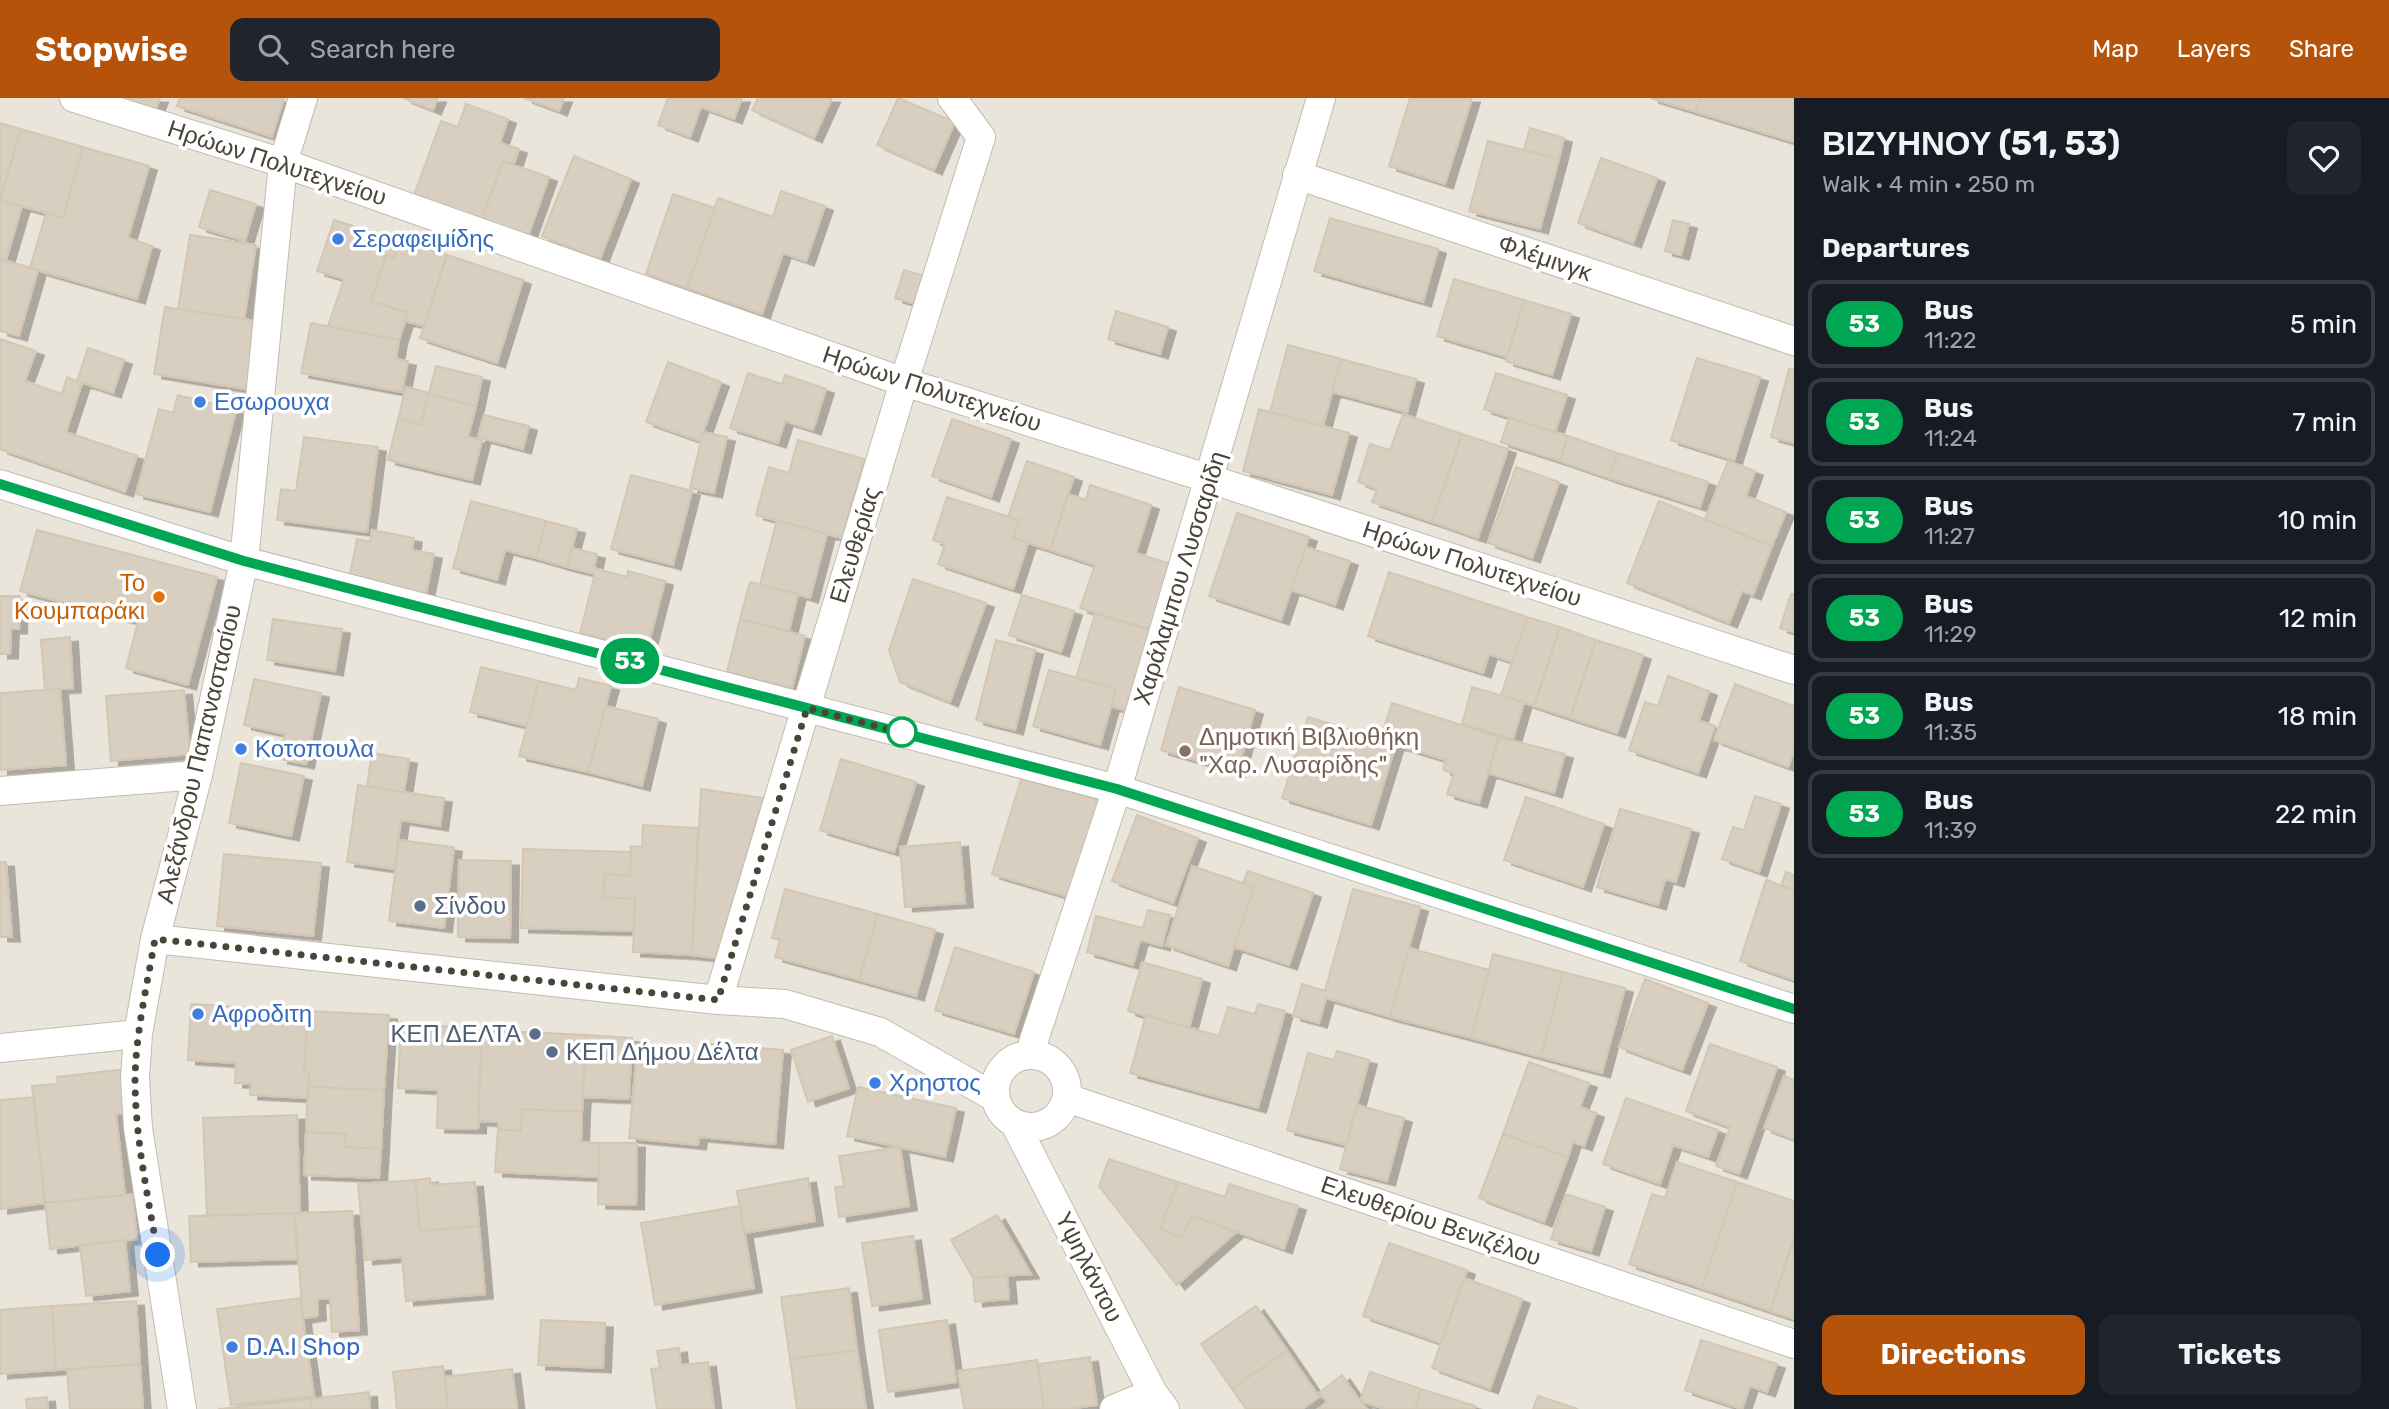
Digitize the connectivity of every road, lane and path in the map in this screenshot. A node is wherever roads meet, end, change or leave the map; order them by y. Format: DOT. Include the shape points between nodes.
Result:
graph roads {
  1 [pos="74,98"];
  2 [pos="303,98"];
  3 [pos="952,98"];
  4 [pos="1321,98"];
  5 [pos="283,163"];
  6 [pos="1297,174"];
  7 [pos="1794,341"];
  8 [pos="904,382"];
  9 [pos="1210,479"];
  10 [pos="0,484"];
  11 [pos="244,561"];
  12 [pos="1794,670"];
  13 [pos="807,708"];
  14 [pos="198,775"];
  15 [pos="1117,789"];
  16 [pos="0,791"];
  17 [pos="155,939"];
  18 [pos="718,1000"];
  19 [pos="1794,1009"];
  20 [pos="138,1034"];
  21 [pos="0,1048"];
  22 [pos="1029,1055"];
  23 [pos="996,1098"];
  24 [pos="1068,1098"];
  25 [pos="1015,1124"];
  26 [pos="1794,1344"];
  27 [pos="1159,1401"];
  28 [pos="182,1409"];
  29 [pos="1114,1409"];
  1 -- 5 [label="street, Ηρώων Πολυτεχνείου"];
  2 -- 5 [label="street, Αλεξάνδρου Παπαναστασίου"];
  3 -- 8 [label="street, Ελευθερίας" via="981,137"];
  4 -- 6 [label="street, Χαράλαμπου Λυσσαρίδη"];
  5 -- 8 [label="street, Ηρώων Πολυτεχνείου"];
  5 -- 11 [label="street, Αλεξάνδρου Παπαναστασίου"];
  6 -- 7 [label="street, Φλέμινγκ"];
  6 -- 9 [label="street, Χαράλαμπου Λυσσαρίδη"];
  8 -- 9 [label="street, Ηρώων Πολυτεχνείου"];
  8 -- 13 [label="street, Ελευθερίας"];
  9 -- 12 [label="street, Ηρώων Πολυτεχνείου"];
  9 -- 15 [label="street, Χαράλαμπου Λυσσαρίδη"];
  10 -- 11 [label="street"];
  11 -- 13 [label="street"];
  11 -- 14 [label="street, Αλεξάνδρου Παπαναστασίου"];
  13 -- 15 [label="street"];
  13 -- 18 [label="street, Ελευθερίας"];
  14 -- 16 [label="street"];
  14 -- 17 [label="street, Αλεξάνδρου Παπαναστασίου"];
  15 -- 19 [label="street"];
  15 -- 22 [label="street, Χαράλαμπου Λυσσαρίδη"];
  17 -- 18 [label="street"];
  17 -- 20 [label="street, Αλεξάνδρου Παπαναστασίου"];
  18 -- 23 [label="street" via="785,1004 880,1032"];
  20 -- 21 [label="street"];
  20 -- 28 [label="street, Αλεξάνδρου Παπαναστασίου" via="138,1128"];
  22 -- 23 [label="street" via="1017,1058 999,1074"];
  22 -- 24 [label="street" via="1058,1067 1066,1080"];
  23 -- 25 [label="street"];
  24 -- 25 [label="street" via="1047,1124"];
  24 -- 26 [label="street, Ελευθερίου Βενιζέλου"];
  25 -- 27 [label="street, Υψηλάντου"];
  27 -- 29 [label="street"];
}
